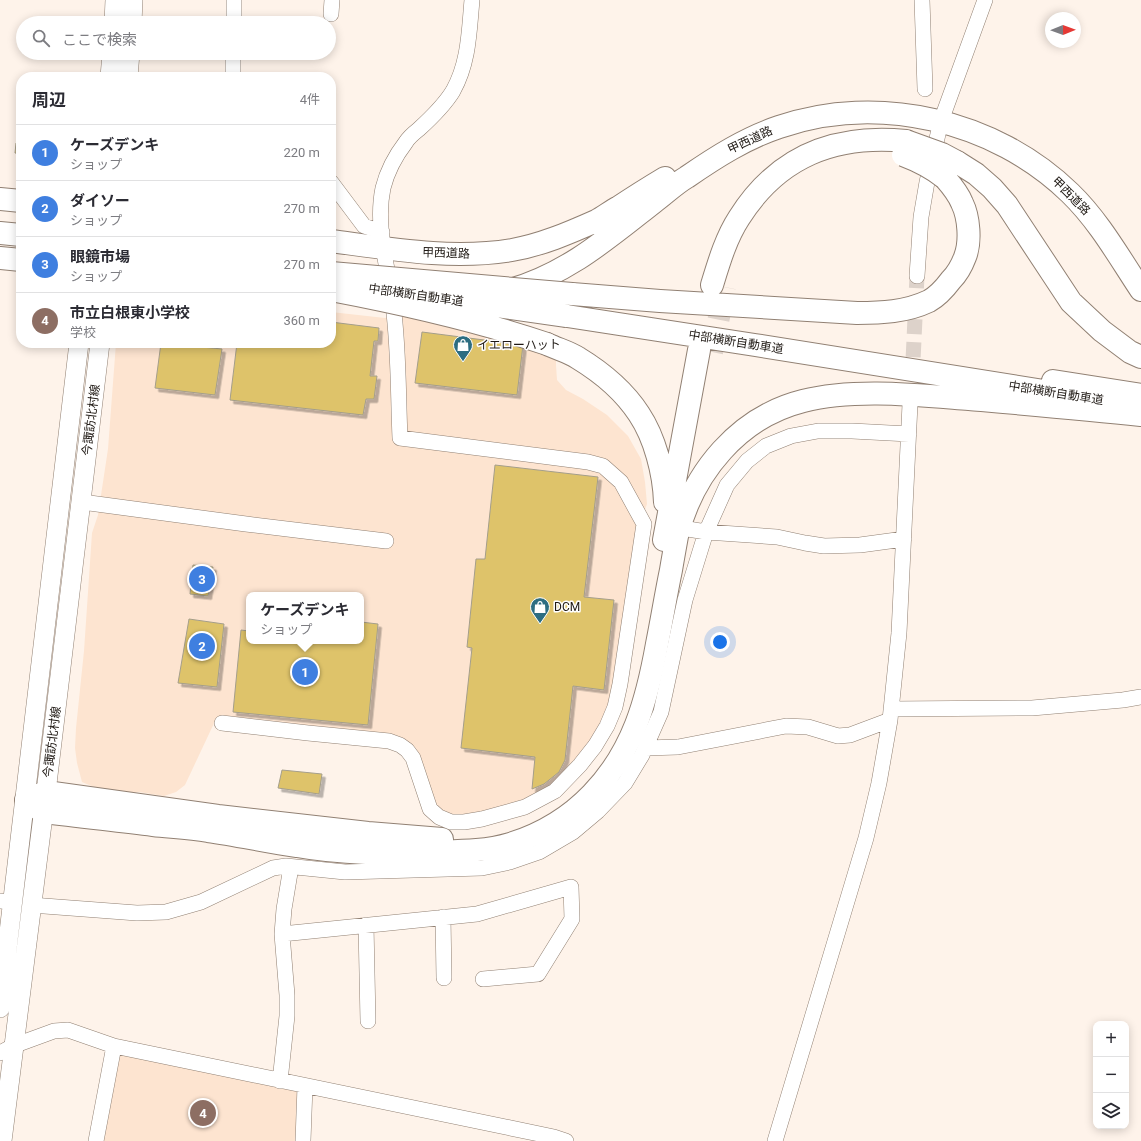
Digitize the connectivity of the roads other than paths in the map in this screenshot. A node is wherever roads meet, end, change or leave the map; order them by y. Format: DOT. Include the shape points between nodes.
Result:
graph roads {
  1 [pos="115,0"];
  2 [pos="133,0"];
  3 [pos="234,0"];
  4 [pos="472,0"];
  5 [pos="922,0"];
  6 [pos="985,0"];
  7 [pos="114,16"];
  8 [pos="132,16"];
  9 [pos="234,16"];
  10 [pos="111,60"];
  11 [pos="129,60"];
  12 [pos="233,60"];
  13 [pos="110,72"];
  14 [pos="128,72"];
  15 [pos="233,72"];
  16 [pos="925,89"];
  17 [pos="942,116"];
  18 [pos="951,170"];
  19 [pos="336,189"];
  20 [pos="0,199"];
  21 [pos="16,201"];
  22 [pos="0,233"];
  23 [pos="16,235"];
  24 [pos="383,240"];
  25 [pos="336,241"];
  26 [pos="0,243"];
  27 [pos="16,245"];
  28 [pos="0,258"];
  29 [pos="16,260"];
  30 [pos="1141,264"];
  31 [pos="336,275"];
  32 [pos="917,276"];
  33 [pos="336,283"];
  34 [pos="719,286"];
  35 [pos="1141,290"];
  36 [pos="336,291"];
  37 [pos="336,300"];
  38 [pos="393,305"];
  39 [pos="569,306"];
  40 [pos="78,348"];
  41 [pos="99,348"];
  42 [pos="706,351"];
  43 [pos="1141,357"];
  44 [pos="1141,395"];
  45 [pos="910,404"];
  46 [pos="1141,406"];
  47 [pos="1141,415"];
  48 [pos="909,434"];
  49 [pos="82,502"];
  50 [pos="666,529"];
  51 [pos="706,532"];
  52 [pos="904,539"];
  53 [pos="386,541"];
  54 [pos="1141,697"];
  55 [pos="891,715"];
  56 [pos="222,723"];
  57 [pos="646,748"];
  58 [pos="26,800"];
  59 [pos="45,802"];
  60 [pos="291,866"];
  61 [pos="15,903"];
  62 [pos="443,917"];
  63 [pos="366,925"];
  64 [pos="282,934"];
  65 [pos="444,978"];
  66 [pos="483,978"];
  67 [pos="0,1008"];
  68 [pos="368,1021"];
  69 [pos="114,1046"];
  70 [pos="7,1050"];
  71 [pos="280,1080"];
  72 [pos="304,1086"];
  73 [pos="2,1141"];
  74 [pos="96,1141"];
  75 [pos="303,1141"];
  76 [pos="566,1141"];
  77 [pos="775,1141"];
  1 -- 7 [label="main road"];
  2 -- 8 [label="main road"];
  3 -- 9 [label="street"];
  4 -- 24 [label="street" via="468,48 462,72 452,92 433,116 406,141 392,164 380,212"];
  5 -- 16 [label="street"];
  6 -- 17 [label="street"];
  10 -- 13 [label="main road"];
  11 -- 14 [label="main road"];
  12 -- 15 [label="street"];
  17 -- 24 [label="highway, 甲西道路" via="909,104 873,102 840,103 775,117 742,131 597,220 542,242 513,250 481,254 414,252"];
  17 -- 30 [label="highway, 甲西道路" via="973,121 1004,135 1054,168 1096,209"];
  17 -- 32 [label="street" via="921,217"];
  17 -- 35 [label="highway, 甲西道路" via="1000,143 1027,159 1070,193 1090,215"];
  17 -- 38 [label="highway, 甲西道路" via="873,112 840,114 779,127 719,155 587,254 543,278 484,296 418,305"];
  18 -- 34 [label="highway, bridge" via="933,168 904,148 890,154 856,154 819,165 787,183 762,208"];
  18 -- 39 [label="highway" via="968,221 966,256 957,274 944,289 930,300 910,308 884,313 857,313 660,301"];
  18 -- 43 [label="highway" via="976,174 992,188 1071,302 1102,331"];
  19 -- 24 [label="street" via="364,226"];
  20 -- 21 [label="highway"];
  22 -- 23 [label="highway"];
  24 -- 25 [label="highway, 甲西道路"];
  24 -- 38 [label="street"];
  26 -- 27 [label="highway"];
  28 -- 29 [label="highway"];
  31 -- 39 [label="highway, 中部横断自動車道, bridge"];
  33 -- 39 [label="highway, 中部横断自動車道, bridge"];
  36 -- 50 [label="highway, bridge" via="389,301 508,331 577,357 600,373 622,392 639,414 652,439 660,467"];
  37 -- 38 [label="highway, 甲西道路"];
  38 -- 50 [label="street" via="400,438 603,466"];
  39 -- 44 [label="highway, 中部横断自動車道" via="769,335"];
  39 -- 46 [label="highway, 中部横断自動車道" via="755,345"];
  40 -- 58 [label="main road, 今諏訪北村線"];
  41 -- 49 [label="main road, 今諏訪北村線"];
  42 -- 50 [label="highway"];
  45 -- 48 [label="street"];
  47 -- 50 [label="highway" via="932,396 848,394 804,401 762,417 743,430 711,464 696,486 687,507"];
  48 -- 51 [label="street" via="818,431 791,436 766,446 746,460 727,485"];
  48 -- 52 [label="street"];
  49 -- 53 [label="street"];
  49 -- 59 [label="main road, 今諏訪北村線"];
  50 -- 51 [label="street"];
  50 -- 56 [label="street" via="615,707 607,726 580,765 555,791 525,807 482,819 451,822 439,817 430,809 413,758 400,745 389,741"];
  50 -- 59 [label="highway" via="636,686 616,743 602,764 570,797 530,822 484,837 434,839 225,817"];
  51 -- 52 [label="street" via="777,537 824,546"];
  51 -- 57 [label="street" via="685,600 661,712"];
  52 -- 55 [label="street"];
  54 -- 55 [label="street" via="1032,708"];
  55 -- 57 [label="street" via="850,735 838,736 808,727 786,726 678,747"];
  55 -- 77 [label="street" via="866,838"];
  57 -- 60 [label="street" via="625,783 574,832 539,852 510,862 482,868 345,872"];
  58 -- 59 [label="highway"];
  58 -- 61 [label="main road, 今諏訪北村線"];
  59 -- 61 [label="main road, 今諏訪北村線"];
  60 -- 61 [label="street" via="273,868 201,902 166,912 137,913"];
  60 -- 64 [label="street"];
  61 -- 67 [label="main road, 今諏訪北村線"];
  61 -- 70 [label="main road, 今諏訪北村線"];
  62 -- 63 [label="street"];
  62 -- 65 [label="street"];
  62 -- 66 [label="street" via="477,914 571,887 572,919 538,974"];
  63 -- 64 [label="street"];
  63 -- 68 [label="street"];
  64 -- 71 [label="street" via="287,1016"];
  69 -- 70 [label="street" via="68,1030 54,1031"];
  69 -- 71 [label="street"];
  69 -- 74 [label="street"];
  70 -- 73 [label="main road, 今諏訪北村線"];
  71 -- 72 [label="street"];
  72 -- 75 [label="street"];
  72 -- 76 [label="street"];
}
